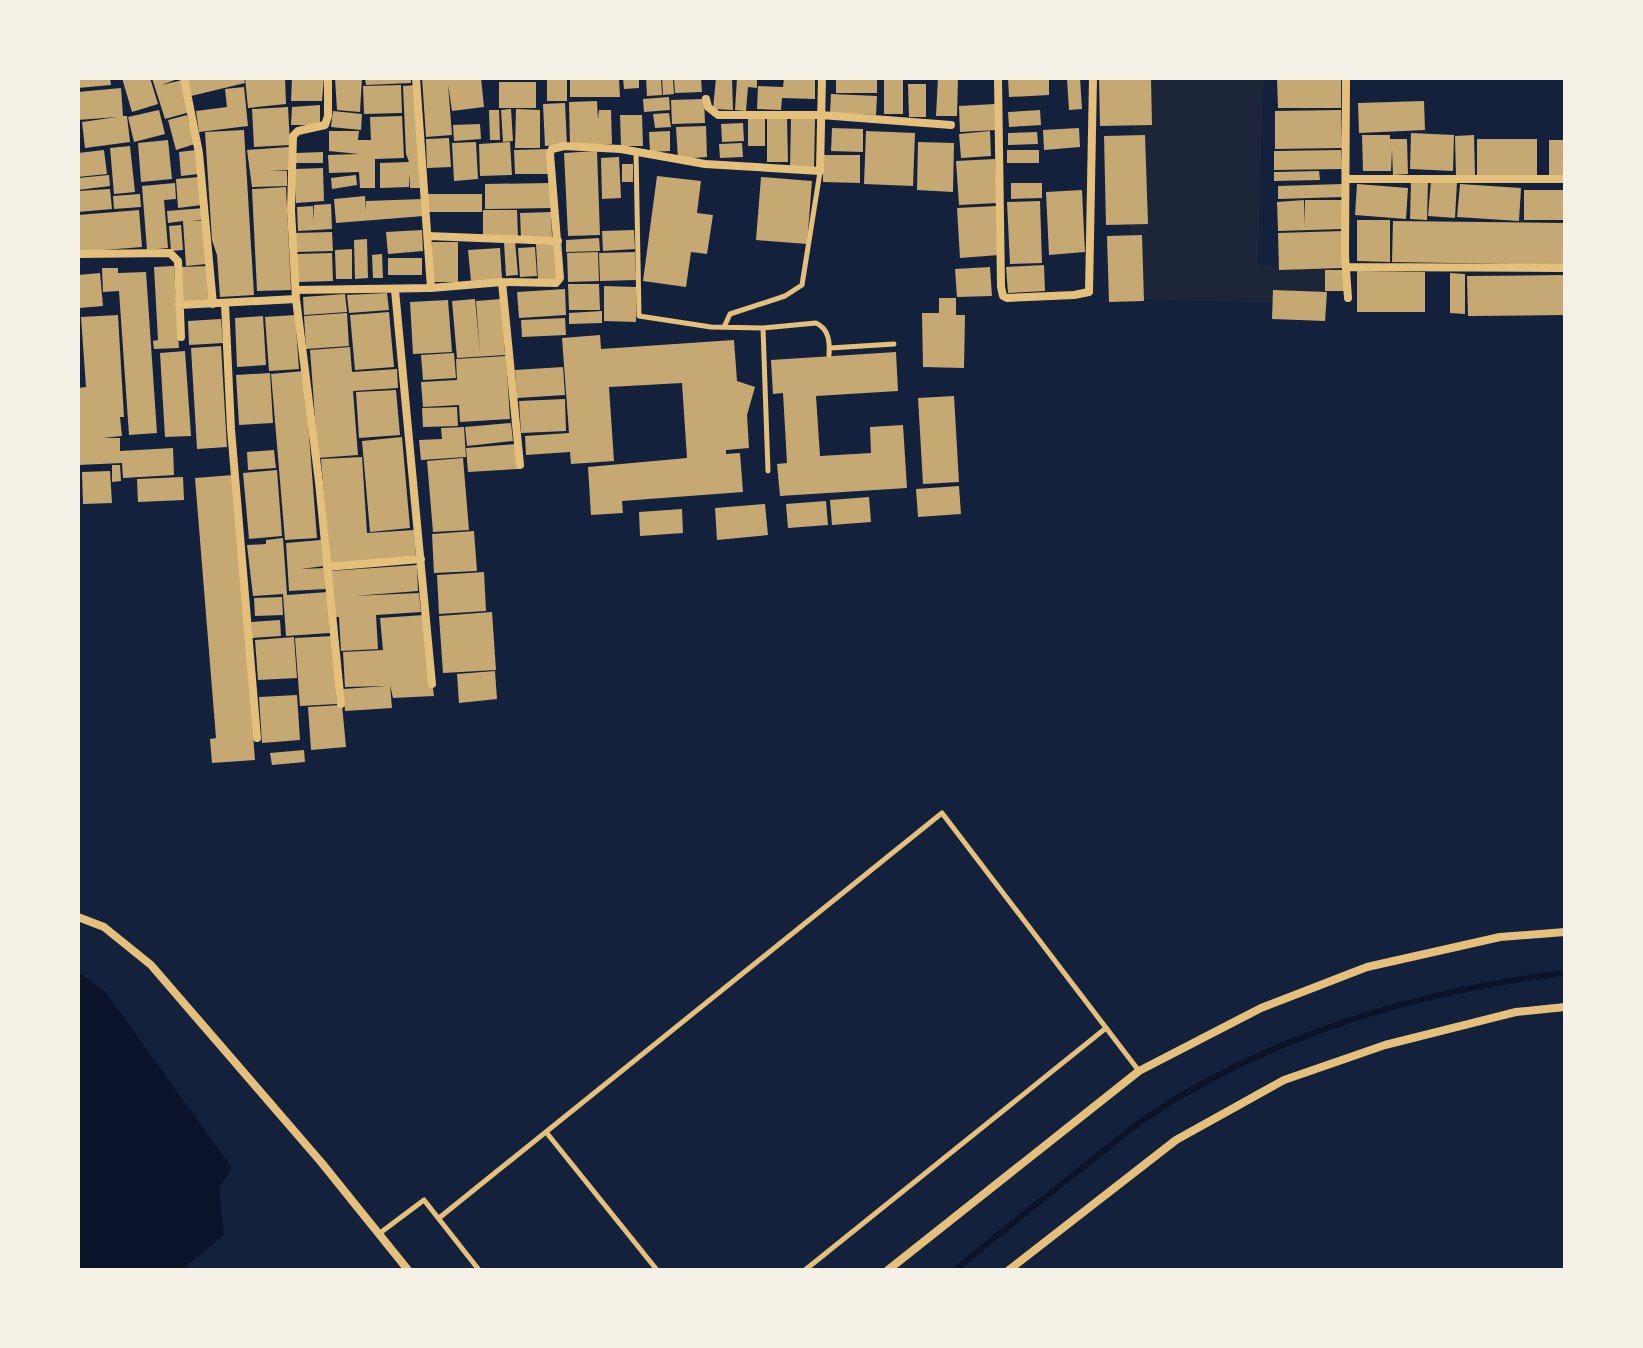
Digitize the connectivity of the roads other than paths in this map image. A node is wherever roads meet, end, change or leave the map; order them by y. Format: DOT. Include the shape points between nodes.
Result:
graph roads {
  1 [pos="184,78"];
  2 [pos="328,78"];
  3 [pos="416,78"];
  4 [pos="822,78"];
  5 [pos="998,78"];
  6 [pos="1093,78"];
  7 [pos="1346,78"];
  8 [pos="706,99"];
  9 [pos="821,115"];
  10 [pos="951,125"];
  11 [pos="636,151"];
  12 [pos="820,171"];
  13 [pos="1346,179"];
  14 [pos="1563,179"];
  15 [pos="428,236"];
  16 [pos="558,241"];
  17 [pos="78,254"];
  18 [pos="1346,267"];
  19 [pos="1563,268"];
  20 [pos="502,282"];
  21 [pos="431,288"];
  22 [pos="395,290"];
  23 [pos="296,294"];
  24 [pos="1348,298"];
  25 [pos="213,304"];
  26 [pos="225,304"];
  27 [pos="179,305"];
  28 [pos="724,327"];
  29 [pos="763,328"];
  30 [pos="181,337"];
  31 [pos="894,344"];
  32 [pos="520,465"];
  33 [pos="768,471"];
  34 [pos="421,559"];
  35 [pos="327,567"];
  36 [pos="432,684"];
  37 [pos="341,704"];
  38 [pos="257,738"];
  39 [pos="78,917"];
  40 [pos="1565,932"];
  41 [pos="1565,1007"];
  42 [pos="1106,1028"];
  43 [pos="1139,1071"];
  44 [pos="546,1132"];
  45 [pos="439,1218"];
  46 [pos="379,1234"];
  47 [pos="408,1270"];
  48 [pos="479,1270"];
  49 [pos="657,1270"];
  50 [pos="805,1270"];
  51 [pos="888,1270"];
  52 [pos="1009,1270"];
  1 -- 25 [label="street" via="199,153"];
  2 -- 23 [label="street" via="325,125 298,131 291,142"];
  3 -- 15 [label="street"];
  4 -- 9 [label="street"];
  5 -- 6 [label="street" via="1001,292 1007,298 1089,292"];
  7 -- 13 [label="street"];
  8 -- 9 [label="street" via="718,115"];
  9 -- 10 [label="street"];
  9 -- 12 [label="street"];
  11 -- 12 [label="street" via="705,164"];
  11 -- 16 [label="street" via="552,149"];
  11 -- 28 [label="lane" via="640,317"];
  12 -- 28 [label="lane" via="802,285 730,314"];
  13 -- 14 [label="street"];
  13 -- 18 [label="street"];
  15 -- 16 [label="street"];
  15 -- 21 [label="street"];
  16 -- 20 [label="street" via="556,283"];
  17 -- 27 [label="street" via="175,255"];
  18 -- 19 [label="street"];
  18 -- 24 [label="street"];
  20 -- 21 [label="street"];
  20 -- 32 [label="street"];
  21 -- 22 [label="street"];
  22 -- 23 [label="street"];
  22 -- 34 [label="street"];
  23 -- 26 [label="street"];
  23 -- 35 [label="street"];
  25 -- 26 [label="street"];
  25 -- 27 [label="street"];
  26 -- 38 [label="street"];
  27 -- 30 [label="street"];
  28 -- 29 [label="lane"];
  29 -- 31 [label="lane" via="822,326 829,351"];
  29 -- 33 [label="lane"];
  34 -- 35 [label="street"];
  34 -- 36 [label="street"];
  35 -- 37 [label="street"];
  39 -- 46 [label="street" via="104,927 151,965"];
  40 -- 43 [label="street" via="1500,937 1367,967 1261,1008"];
  41 -- 52 [label="street" via="1516,1012 1399,1041 1284,1080 1176,1140"];
  42 -- 43 [label="lane"];
  42 -- 44 [label="lane" via="942,813"];
  42 -- 50 [label="lane"];
  43 -- 51 [label="street"];
  44 -- 45 [label="lane"];
  44 -- 49 [label="lane"];
  45 -- 46 [label="lane" via="424,1200"];
  45 -- 48 [label="lane"];
  46 -- 47 [label="street"];
}
